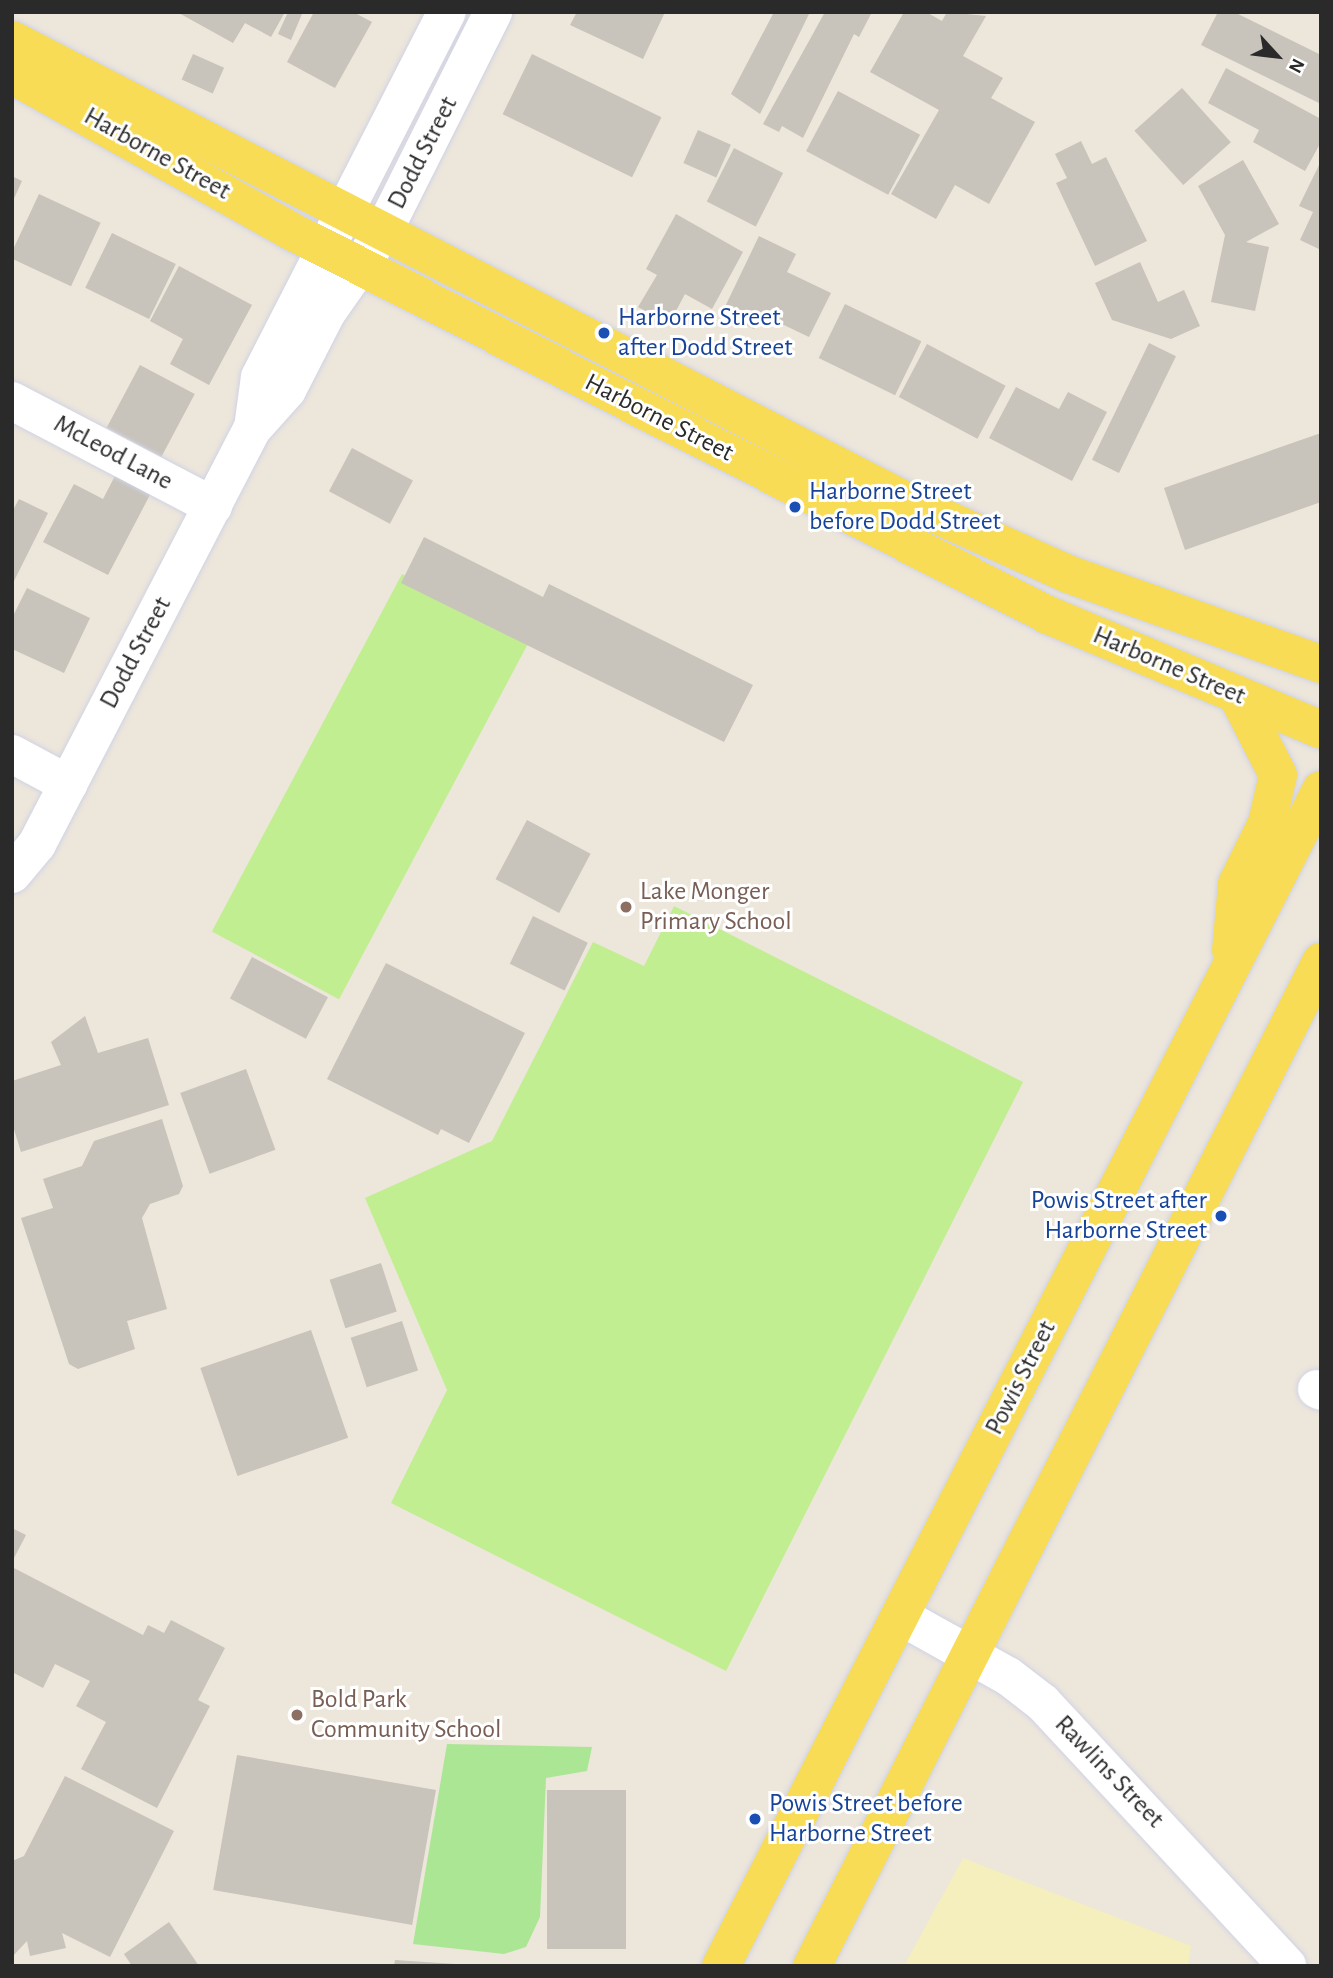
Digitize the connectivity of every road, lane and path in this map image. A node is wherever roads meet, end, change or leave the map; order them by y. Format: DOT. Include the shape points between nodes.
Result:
graph roads {
  1 [pos="447,12"];
  2 [pos="493,12"];
  3 [pos="12,40"];
  4 [pos="12,75"];
  5 [pos="345,213"];
  6 [pos="383,232"];
  7 [pos="326,248"];
  8 [pos="360,266"];
  9 [pos="12,401"];
  10 [pos="253,428"];
  11 [pos="213,506"];
  12 [pos="1321,664"];
  13 [pos="1237,695"];
  14 [pos="1321,730"];
  15 [pos="12,754"];
  16 [pos="68,784"];
  17 [pos="1321,790"];
  18 [pos="12,874"];
  19 [pos="1321,962"];
  20 [pos="1229,970"];
  21 [pos="900,1616"];
  22 [pos="970,1654"];
  23 [pos="721,1966"];
  24 [pos="812,1966"];
  25 [pos="1287,1966"];
  1 -- 5 [label="street, Dodd Street"];
  2 -- 6 [label="street, Dodd Street"];
  3 -- 5 [label="main road, Harborne Street"];
  4 -- 7 [label="main road, Harborne Street"];
  5 -- 6 [label="main road, Harborne Street"];
  5 -- 7 [label="street, Dodd Street"];
  6 -- 8 [label="street, Dodd Street"];
  6 -- 12 [label="main road, Harborne Street" via="908,502 1068,574"];
  7 -- 8 [label="main road, Harborne Street"];
  7 -- 10 [label="street, Dodd Street" via="260,377"];
  8 -- 10 [label="street, Dodd Street" via="327,312 287,390"];
  8 -- 13 [label="main road, Harborne Street" via="1048,615"];
  9 -- 11 [label="street, McLeod Lane"];
  10 -- 11 [label="street, Dodd Street"];
  11 -- 16 [label="street, Dodd Street"];
  13 -- 14 [label="main road, Harborne Street"];
  13 -- 20 [label="main road" via="1278,775 1267,823 1237,884"];
  15 -- 16 [label="street"];
  16 -- 18 [label="street, Dodd Street" via="37,844"];
  17 -- 20 [label="main road, Powis Street"];
  19 -- 22 [label="main road"];
  20 -- 21 [label="main road, Powis Street"];
  21 -- 22 [label="street, Rawlins Street"];
  21 -- 23 [label="main road, Powis Street"];
  22 -- 24 [label="main road"];
  22 -- 25 [label="street, Rawlins Street" via="1043,1703"];
}
